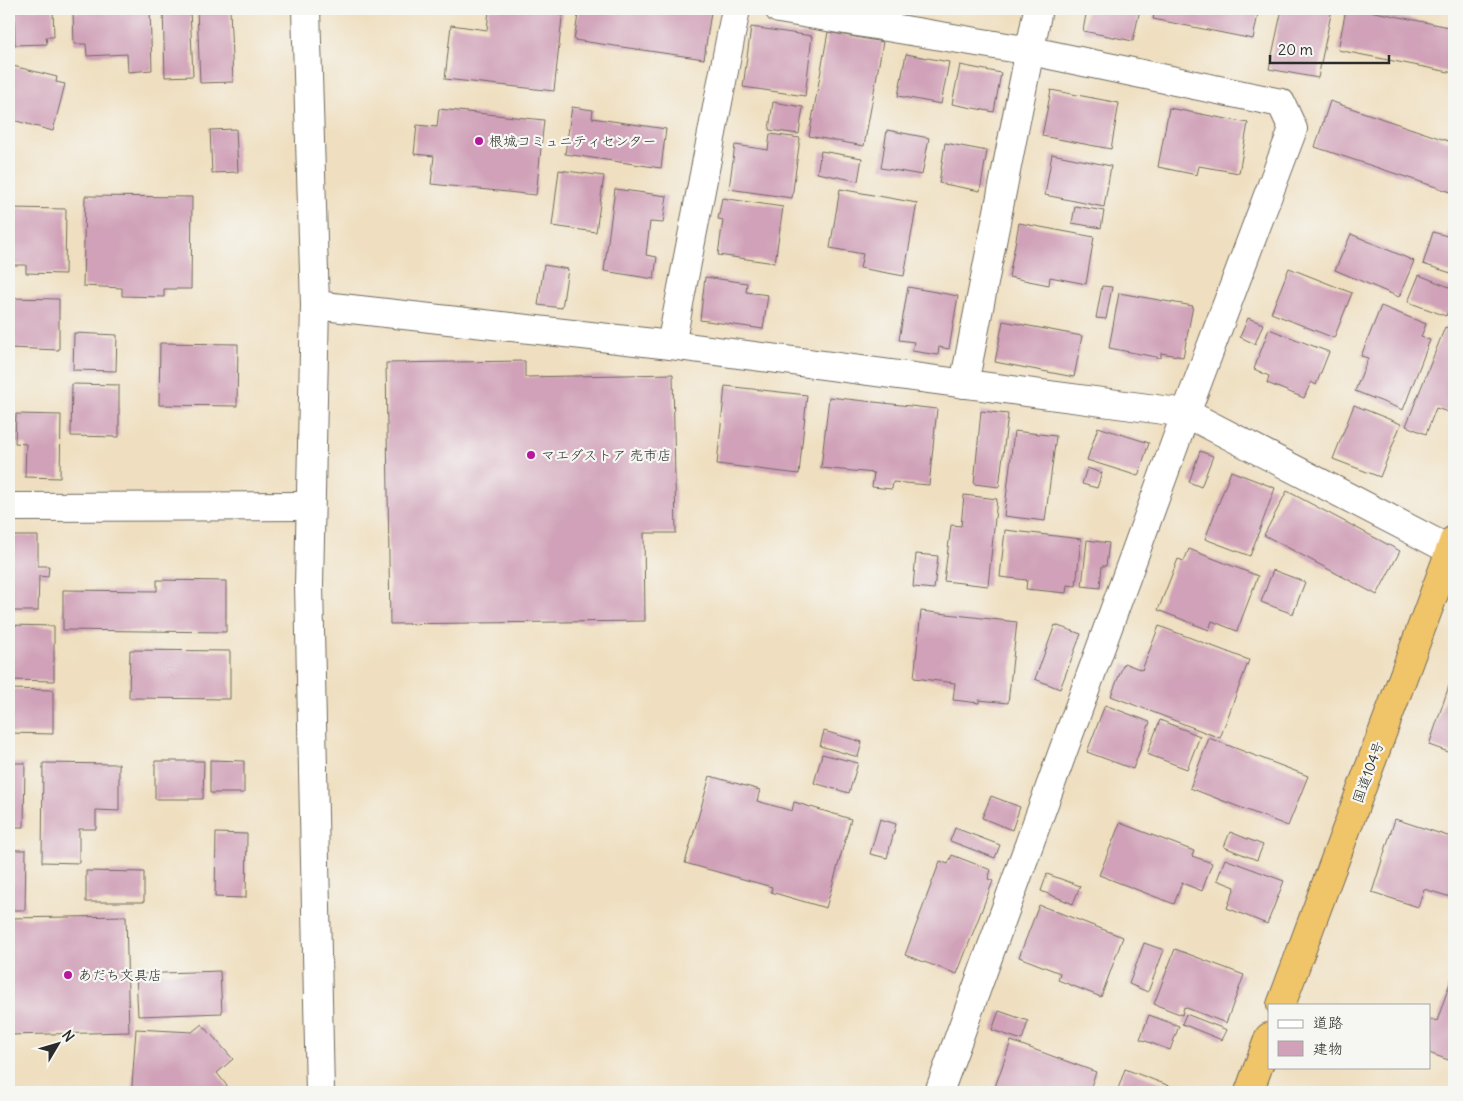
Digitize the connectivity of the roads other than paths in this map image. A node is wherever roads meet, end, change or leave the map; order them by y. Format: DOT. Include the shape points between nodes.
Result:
graph roads {
  1 [pos="306,9"];
  2 [pos="736,9"];
  3 [pos="779,9"];
  4 [pos="1038,9"];
  5 [pos="1031,51"];
  6 [pos="314,305"];
  7 [pos="671,345"];
  8 [pos="964,384"];
  9 [pos="1186,413"];
  10 [pos="310,506"];
  11 [pos="9,507"];
  12 [pos="1453,547"];
  13 [pos="1281,1004"];
  14 [pos="1268,1040"];
  15 [pos="320,1092"];
  16 [pos="940,1092"];
  17 [pos="1249,1092"];
  1 -- 6 [label="street"];
  2 -- 7 [label="street"];
  3 -- 5 [label="street"];
  4 -- 5 [label="street"];
  5 -- 8 [label="street"];
  5 -- 9 [label="street" via="1282,103 1293,129"];
  6 -- 7 [label="street"];
  6 -- 10 [label="street"];
  7 -- 8 [label="street"];
  8 -- 9 [label="street"];
  9 -- 12 [label="street"];
  9 -- 16 [label="street"];
  10 -- 11 [label="street"];
  10 -- 15 [label="street"];
  12 -- 13 [label="highway, 国道104号"];
  14 -- 17 [label="highway"];
}
